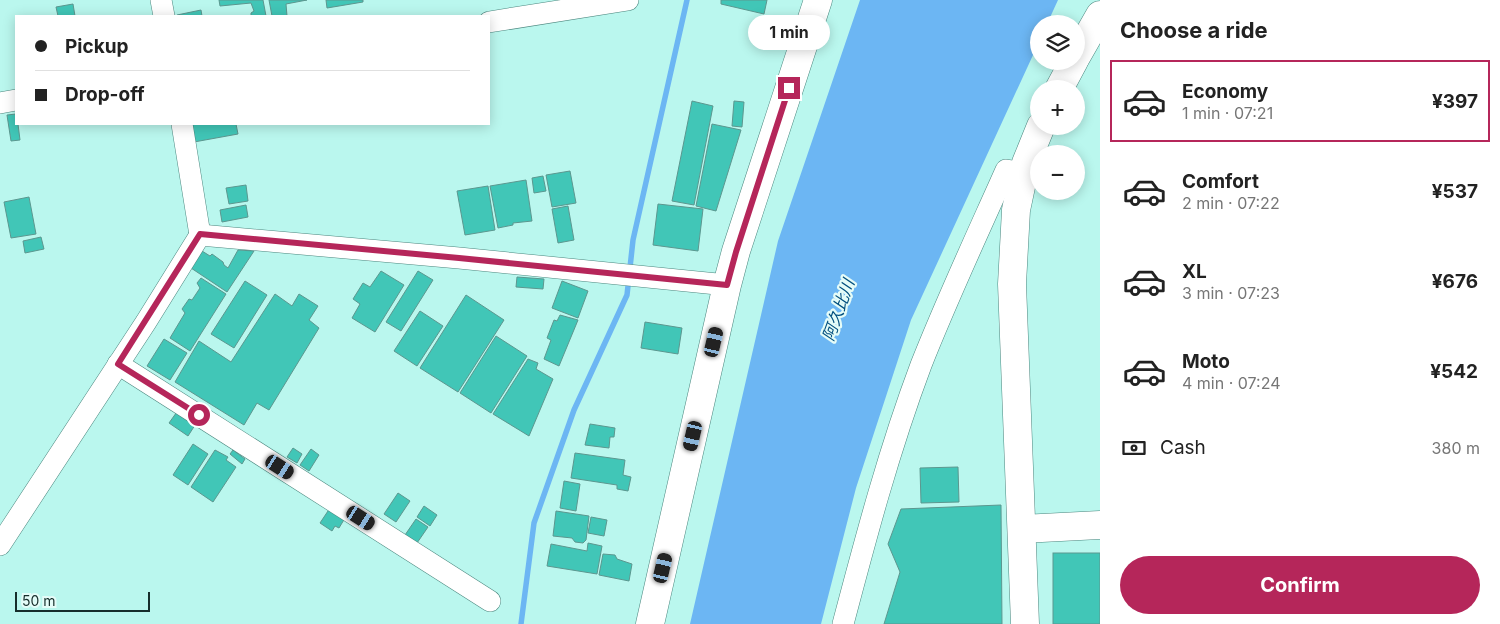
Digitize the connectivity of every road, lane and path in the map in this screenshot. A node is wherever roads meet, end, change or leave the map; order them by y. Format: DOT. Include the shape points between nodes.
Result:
graph roads {
  1 [pos="161,0"];
  2 [pos="628,0"];
  3 [pos="818,0"];
  4 [pos="164,15"];
  5 [pos="1100,15"];
  6 [pos="490,22"];
  7 [pos="1085,41"];
  8 [pos="15,100"];
  9 [pos="0,103"];
  10 [pos="182,125"];
  11 [pos="1038,135"];
  12 [pos="1024,174"];
  13 [pos="200,234"];
  14 [pos="727,285"];
  15 [pos="118,364"];
  16 [pos="1100,525"];
  17 [pos="1022,529"];
  18 [pos="0,545"];
  19 [pos="490,601"];
  20 [pos="650,624"];
  21 [pos="843,624"];
  22 [pos="1025,624"];
  1 -- 4 [label="street"];
  2 -- 6 [label="street"];
  3 -- 14 [label="street"];
  5 -- 7 [label="street"];
  8 -- 9 [label="street"];
  10 -- 13 [label="street"];
  11 -- 12 [label="street"];
  12 -- 17 [label="street" via="1016,210 1012,284"];
  12 -- 21 [label="street" via="1006,170 944,309 883,478"];
  13 -- 14 [label="street"];
  13 -- 15 [label="street"];
  14 -- 20 [label="street"];
  15 -- 18 [label="street"];
  15 -- 19 [label="street"];
  16 -- 17 [label="street"];
  17 -- 22 [label="street"];
}
